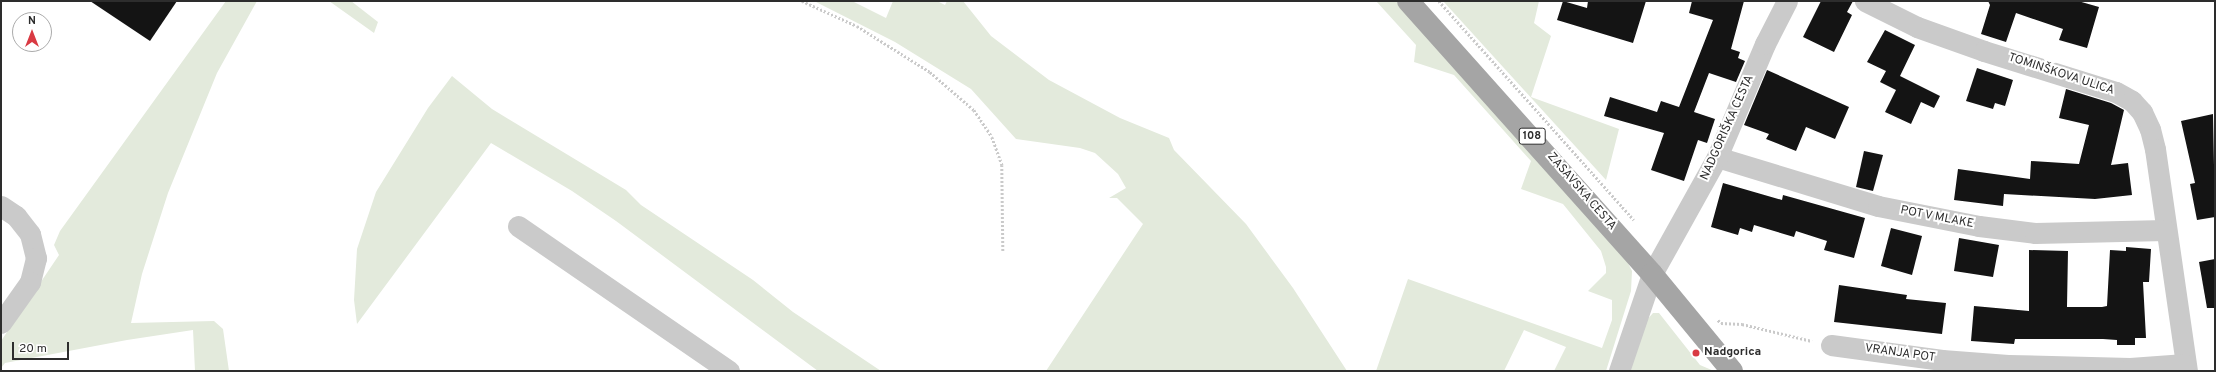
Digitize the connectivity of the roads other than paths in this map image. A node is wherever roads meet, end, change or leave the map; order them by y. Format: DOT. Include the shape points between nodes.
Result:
graph roads {
  1 [pos="1408,1"];
  2 [pos="1787,1"];
  3 [pos="1865,1"];
  4 [pos="1717,157"];
  5 [pos="8,211"];
  6 [pos="518,226"];
  7 [pos="2165,230"];
  8 [pos="1652,274"];
  9 [pos="1,323"];
  10 [pos="1830,345"];
  11 [pos="2186,368"];
  12 [pos="729,371"];
  13 [pos="1619,371"];
  14 [pos="1732,371"];
  1 -- 8 [label="main road, ZASAVSKA CESTA / 108"];
  2 -- 4 [label="street, NADGORIŠKA CESTA" via="1765,44"];
  3 -- 7 [label="street, TOMINŠKOVA ULICA" via="1917,27 1984,51 2079,79 2116,92 2132,102 2142,112 2150,128"];
  4 -- 7 [label="street, POT V MLAKE" via="1878,206 1979,226 2035,233"];
  4 -- 8 [label="street, NADGORIŠKA CESTA"];
  5 -- 9 [label="street" via="30,234 36,258 30,282"];
  6 -- 12 [label="street"];
  7 -- 11 [label="street, TOMINŠKOVA ULICA"];
  8 -- 13 [label="street, NADGORIŠKA CESTA"];
  8 -- 14 [label="main road, ZASAVSKA CESTA / 108"];
  10 -- 11 [label="street, VRANJA POT" via="1942,360 2008,365"];
}
